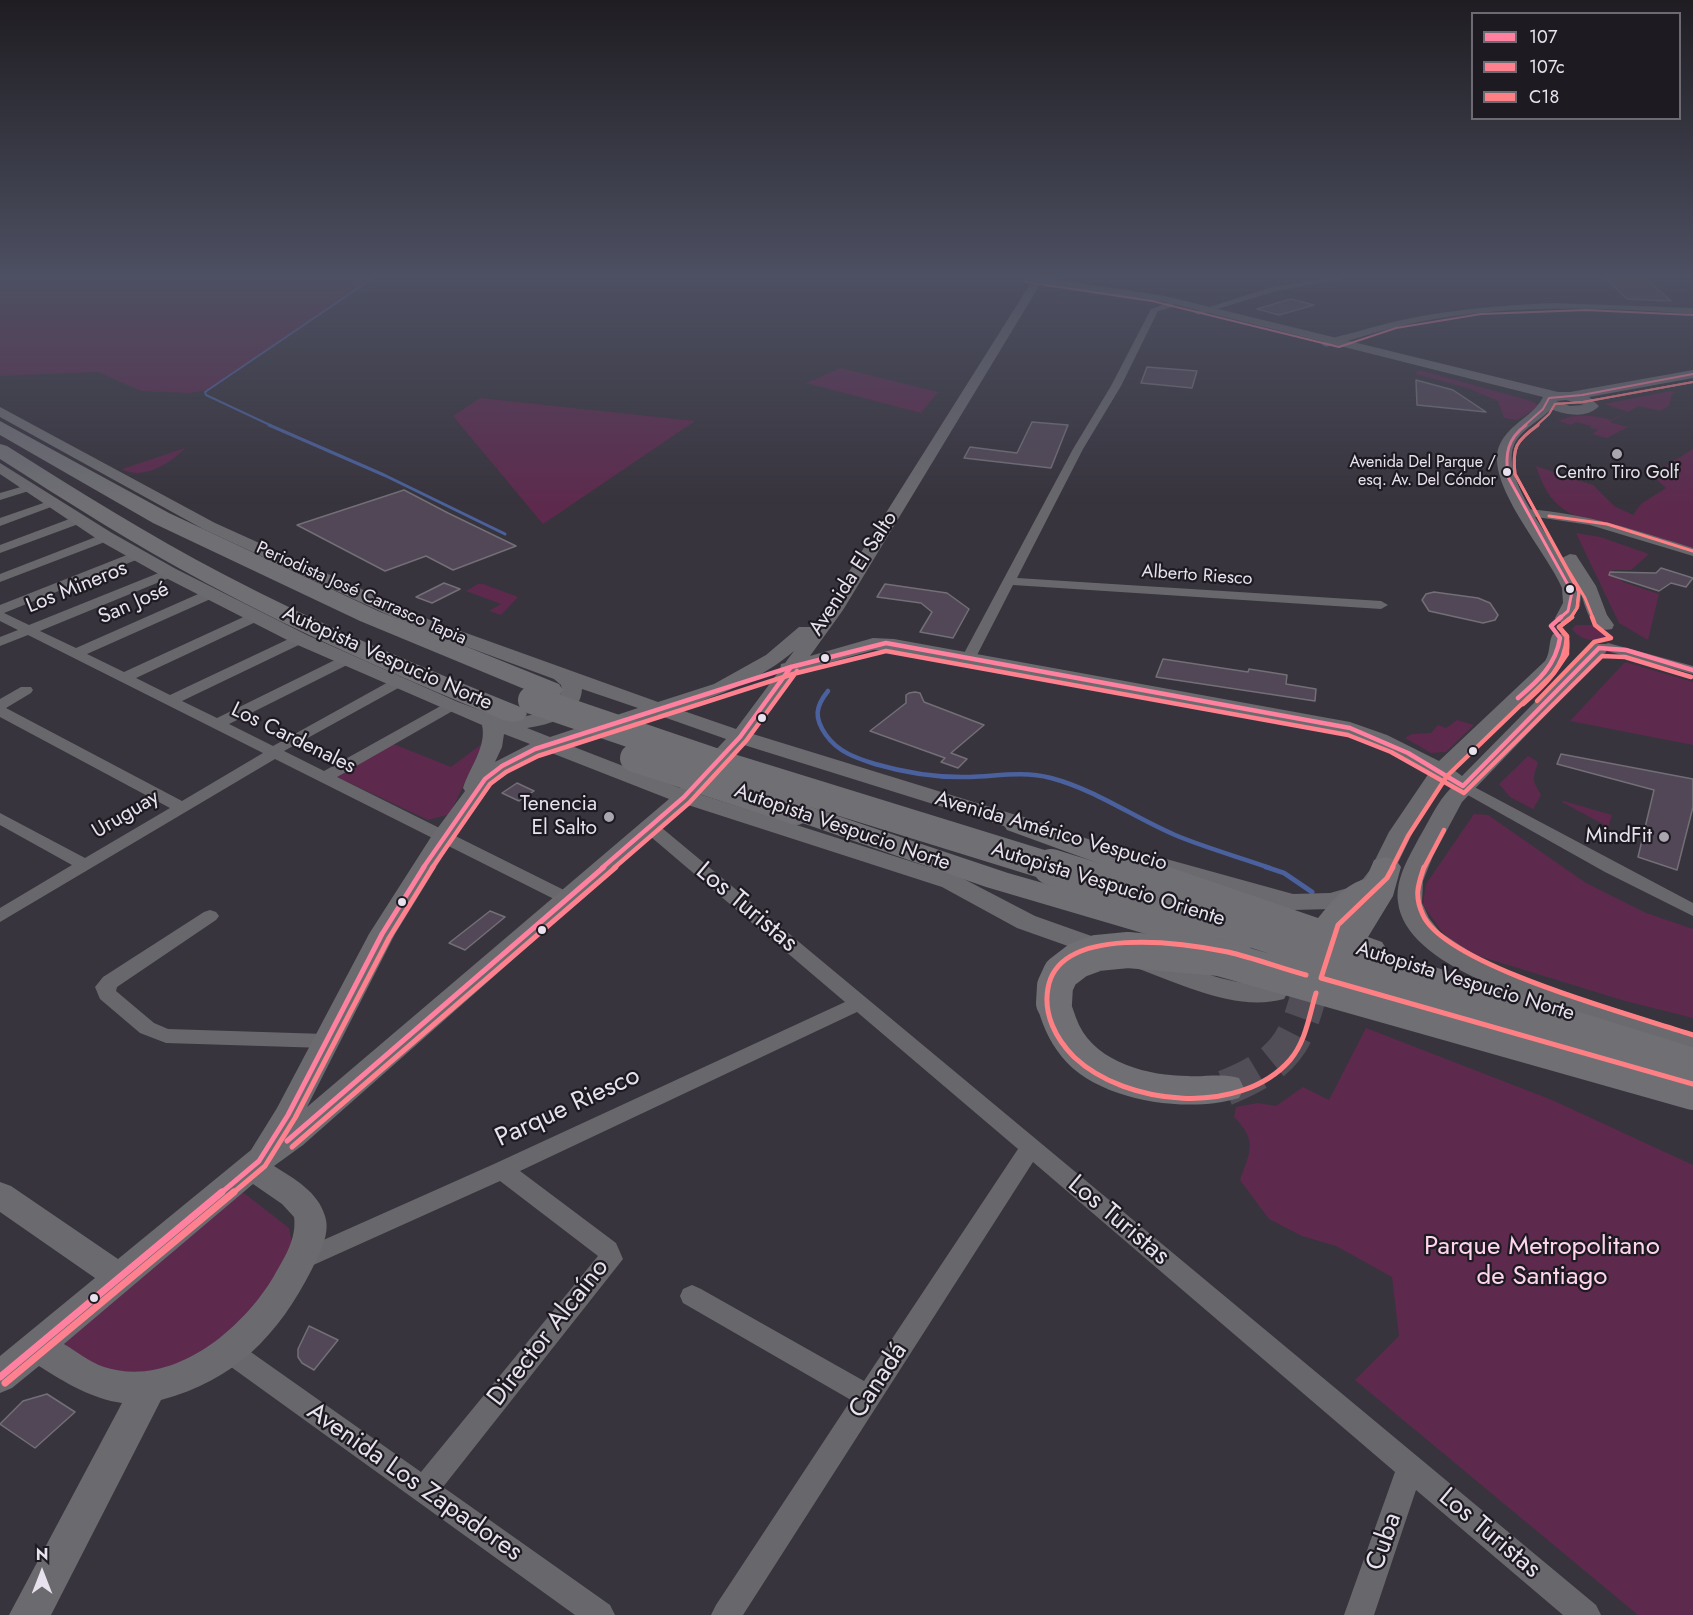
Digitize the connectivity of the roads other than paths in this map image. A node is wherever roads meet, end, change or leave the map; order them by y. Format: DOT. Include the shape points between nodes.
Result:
graph roads {
  1 [pos="986,353"];
  2 [pos="992,353"];
  3 [pos="1132,353"];
  4 [pos="1372,353"];
  5 [pos="1693,374"];
  6 [pos="1693,381"];
  7 [pos="1557,401"];
  8 [pos="0,411"];
  9 [pos="0,427"];
  10 [pos="25,442"];
  11 [pos="0,450"];
  12 [pos="0,467"];
  13 [pos="107,470"];
  14 [pos="31,487"];
  15 [pos="0,497"];
  16 [pos="55,502"];
  17 [pos="88,514"];
  18 [pos="1538,518"];
  19 [pos="0,522"];
  20 [pos="106,537"];
  21 [pos="0,549"];
  22 [pos="1693,552"];
  23 [pos="137,555"];
  24 [pos="1693,559"];
  25 [pos="170,573"];
  26 [pos="0,578"];
  27 [pos="1010,581"];
  28 [pos="210,594"];
  29 [pos="1381,605"];
  30 [pos="0,610"];
  31 [pos="0,616"];
  32 [pos="255,617"];
  33 [pos="1564,618"];
  34 [pos="28,630"];
  35 [pos="820,630"];
  36 [pos="1560,638"];
  37 [pos="300,639"];
  38 [pos="1608,639"];
  39 [pos="0,642"];
  40 [pos="879,643"];
  41 [pos="75,654"];
  42 [pos="968,659"];
  43 [pos="346,660"];
  44 [pos="1693,661"];
  45 [pos="791,667"];
  46 [pos="1693,670"];
  47 [pos="124,678"];
  48 [pos="397,683"];
  49 [pos="721,688"];
  50 [pos="26,690"];
  51 [pos="529,700"];
  52 [pos="170,701"];
  53 [pos="0,705"];
  54 [pos="451,706"];
  55 [pos="660,709"];
  56 [pos="0,711"];
  57 [pos="217,724"];
  58 [pos="592,730"];
  59 [pos="740,737"];
  60 [pos="547,744"];
  61 [pos="274,753"];
  62 [pos="576,755"];
  63 [pos="1441,771"];
  64 [pos="822,773"];
  65 [pos="324,778"];
  66 [pos="1463,786"];
  67 [pos="473,794"];
  68 [pos="684,797"];
  69 [pos="183,808"];
  70 [pos="0,818"];
  71 [pos="758,821"];
  72 [pos="1018,824"];
  73 [pos="650,827"];
  74 [pos="443,837"];
  75 [pos="836,844"];
  76 [pos="85,865"];
  77 [pos="1387,878"];
  78 [pos="951,882"];
  79 [pos="568,899"];
  80 [pos="1284,900"];
  81 [pos="1693,910"];
  82 [pos="0,916"];
  83 [pos="210,916"];
  84 [pos="1122,917"];
  85 [pos="1330,926"];
  86 [pos="1218,958"];
  87 [pos="1397,962"];
  88 [pos="1275,992"];
  89 [pos="860,1003"];
  90 [pos="325,1041"];
  91 [pos="1693,1043"];
  92 [pos="1524,1050"];
  93 [pos="1693,1053"];
  94 [pos="1693,1066"];
  95 [pos="1225,1088"];
  96 [pos="1693,1090"];
  97 [pos="1693,1106"];
  98 [pos="1031,1147"];
  99 [pos="255,1165"];
  100 [pos="501,1170"];
  101 [pos="2,1198"];
  102 [pos="299,1262"];
  103 [pos="119,1277"];
  104 [pos="692,1296"];
  105 [pos="38,1346"];
  106 [pos="229,1351"];
  107 [pos="0,1377"];
  108 [pos="150,1386"];
  109 [pos="869,1396"];
  110 [pos="1410,1468"];
  111 [pos="423,1491"];
  112 [pos="28,1615"];
  113 [pos="600,1615"];
  114 [pos="726,1615"];
  115 [pos="1359,1615"];
  116 [pos="1586,1615"];
  1 -- 49 [label="main road, Avenida El Salto" via="805,632 773,659"];
  2 -- 35 [label="main road, Avenida El Salto"];
  3 -- 27 [label="street"];
  4 -- 7 [label="main road"];
  5 -- 7 [label="main road"];
  6 -- 7 [label="main road" via="1589,402"];
  7 -- 18 [label="main road" via="1557,413 1529,435 1521,450 1520,469"];
  7 -- 18 [label="main road" via="1518,429 1505,451 1507,473"];
  8 -- 13 [label="main road, Periodista José Carrasco Tapia"];
  9 -- 10 [label="highway, Autopista Vespucio Norte"];
  10 -- 13 [label="highway"];
  10 -- 51 [label="highway, Autopista Vespucio Norte" via="153,513 417,636"];
  11 -- 17 [label="highway, Autopista Vespucio Norte"];
  12 -- 14 [label="main road"];
  13 -- 51 [label="main road, Periodista José Carrasco Tapia" via="209,526 459,638"];
  14 -- 15 [label="street"];
  14 -- 16 [label="main road"];
  16 -- 17 [label="main road"];
  16 -- 19 [label="street"];
  17 -- 20 [label="main road"];
  17 -- 21 [label="street"];
  17 -- 51 [label="highway, Autopista Vespucio Norte" via="397,666"];
  18 -- 22 [label="street" via="1611,525"];
  18 -- 24 [label="street" via="1595,528"];
  18 -- 33 [label="main road" via="1572,592 1570,609"];
  18 -- 38 [label="main road" via="1587,586"];
  20 -- 23 [label="main road"];
  20 -- 26 [label="street"];
  23 -- 25 [label="main road"];
  23 -- 30 [label="street"];
  25 -- 28 [label="main road"];
  25 -- 34 [label="street, Los Mineros"];
  27 -- 29 [label="street, Alberto Riesco"];
  27 -- 42 [label="street"];
  28 -- 32 [label="main road"];
  28 -- 41 [label="street, San José"];
  31 -- 34 [label="street, Los Cardenales"];
  32 -- 37 [label="main road"];
  32 -- 47 [label="street"];
  33 -- 36 [label="main road" via="1551,626"];
  33 -- 38 [label="main road" via="1585,618"];
  34 -- 39 [label="street, Los Mineros"];
  34 -- 41 [label="street, Los Cardenales"];
  35 -- 40 [label="main road"];
  35 -- 45 [label="main road, Avenida El Salto"];
  36 -- 38 [label="main road" via="1580,646"];
  36 -- 63 [label="main road" via="1560,652 1553,664"];
  37 -- 43 [label="main road"];
  37 -- 52 [label="street"];
  38 -- 44 [label="street"];
  38 -- 46 [label="street" via="1626,650"];
  38 -- 66 [label="main road"];
  40 -- 42 [label="main road"];
  40 -- 45 [label="main road"];
  41 -- 47 [label="street, Los Cardenales"];
  42 -- 63 [label="main road" via="1350,728 1376,736"];
  43 -- 48 [label="main road"];
  43 -- 57 [label="street"];
  45 -- 49 [label="main road"];
  45 -- 59 [label="main road, Avenida El Salto"];
  47 -- 52 [label="street, Los Cardenales"];
  48 -- 54 [label="main road"];
  48 -- 61 [label="street, Uruguay" via="282,744"];
  49 -- 55 [label="main road, Avenida El Salto"];
  50 -- 53 [label="street"];
  51 -- 54 [label="main road"];
  51 -- 55 [label="main road, Periodista José Carrasco Tapia"];
  51 -- 60 [label="main road"];
  51 -- 64 [label="highway, Autopista Vespucio Norte" via="634,722"];
  51 -- 67 [label="main road" via="495,732"];
  51 -- 84 [label="highway, Autopista Vespucio Norte, bridge" via="636,759 986,876"];
  51 -- 94 [label="highway, Autopista Vespucio Oriente, bridge" via="871,813 1496,1001"];
  52 -- 57 [label="street, Los Cardenales"];
  54 -- 65 [label="street"];
  55 -- 58 [label="main road, Avenida El Salto"];
  55 -- 59 [label="main road, Periodista José Carrasco Tapia"];
  56 -- 69 [label="street"];
  57 -- 61 [label="street, Los Cardenales"];
  58 -- 60 [label="main road, Avenida El Salto"];
  58 -- 62 [label="main road" via="572,744"];
  59 -- 64 [label="main road, Avenida Américo Vespucio"];
  59 -- 68 [label="main road, Avenida El Salto"];
  60 -- 62 [label="main road"];
  60 -- 67 [label="main road, Avenida El Salto" via="502,766"];
  61 -- 65 [label="street, Los Cardenales"];
  61 -- 69 [label="street, Uruguay"];
  62 -- 68 [label="main road"];
  63 -- 66 [label="main road"];
  63 -- 77 [label="main road" via="1401,832"];
  64 -- 71 [label="main road" via="790,768 766,782 754,801"];
  64 -- 72 [label="main road, Avenida Américo Vespucio"];
  64 -- 87 [label="highway, Autopista Vespucio Norte" via="1056,859"];
  65 -- 74 [label="street, Los Cardenales"];
  66 -- 77 [label="main road"];
  66 -- 81 [label="street"];
  67 -- 74 [label="main road"];
  68 -- 71 [label="main road"];
  68 -- 73 [label="main road, Avenida El Salto"];
  69 -- 76 [label="street, Uruguay"];
  70 -- 76 [label="street"];
  71 -- 75 [label="main road"];
  72 -- 80 [label="main road, Avenida Américo Vespucio"];
  72 -- 87 [label="highway" via="1263,909"];
  73 -- 79 [label="main road, Avenida El Salto"];
  73 -- 89 [label="street, Los Turistas"];
  74 -- 79 [label="street, Los Cardenales"];
  74 -- 90 [label="main road" via="382,934"];
  75 -- 78 [label="main road"];
  75 -- 84 [label="highway"];
  76 -- 82 [label="street, Uruguay"];
  77 -- 80 [label="main road, Avenida Américo Vespucio" via="1331,901"];
  77 -- 85 [label="highway" via="1338,915"];
  77 -- 91 [label="main road" via="1408,894 1414,914 1431,938 1460,960 1517,986"];
  78 -- 86 [label="highway, bridge"];
  78 -- 88 [label="main road" via="1012,915 1075,940 1238,992"];
  79 -- 99 [label="main road, Avenida El Salto"];
  80 -- 85 [label="main road"];
  83 -- 90 [label="street" via="110,981 105,987 107,994 147,1028 166,1036"];
  84 -- 96 [label="highway, Autopista Vespucio Norte" via="1434,1008"];
  86 -- 95 [label="highway, bridge" via="1128,950 1097,953 1078,960 1061,973 1054,1003 1068,1040 1107,1071 1164,1089 1199,1092"];
  86 -- 96 [label="highway, bridge"];
  87 -- 93 [label="highway, Autopista Vespucio Norte"];
  89 -- 98 [label="street, Los Turistas"];
  89 -- 100 [label="street, Parque Riesco"];
  90 -- 99 [label="main road" via="288,1115"];
  92 -- 97 [label="highway"];
  98 -- 109 [label="street, Canadá"];
  98 -- 110 [label="street, Los Turistas"];
  99 -- 102 [label="main road" via="289,1192 311,1218"];
  99 -- 103 [label="main road, Avenida El Salto"];
  100 -- 102 [label="street, Parque Riesco"];
  100 -- 111 [label="street, Director Alcaíno" via="608,1250 611,1259"];
  101 -- 103 [label="main road"];
  102 -- 106 [label="main road" via="273,1307"];
  103 -- 105 [label="main road, Avenida El Salto"];
  104 -- 109 [label="street"];
  105 -- 107 [label="main road, Avenida El Salto"];
  105 -- 108 [label="main road" via="97,1381"];
  106 -- 108 [label="main road" via="181,1379"];
  106 -- 111 [label="street, Avenida Los Zapadores"];
  108 -- 112 [label="main road"];
  109 -- 114 [label="street, Canadá"];
  110 -- 115 [label="street, Cuba"];
  110 -- 116 [label="street, Los Turistas"];
  111 -- 113 [label="street, Avenida Los Zapadores"];
}
